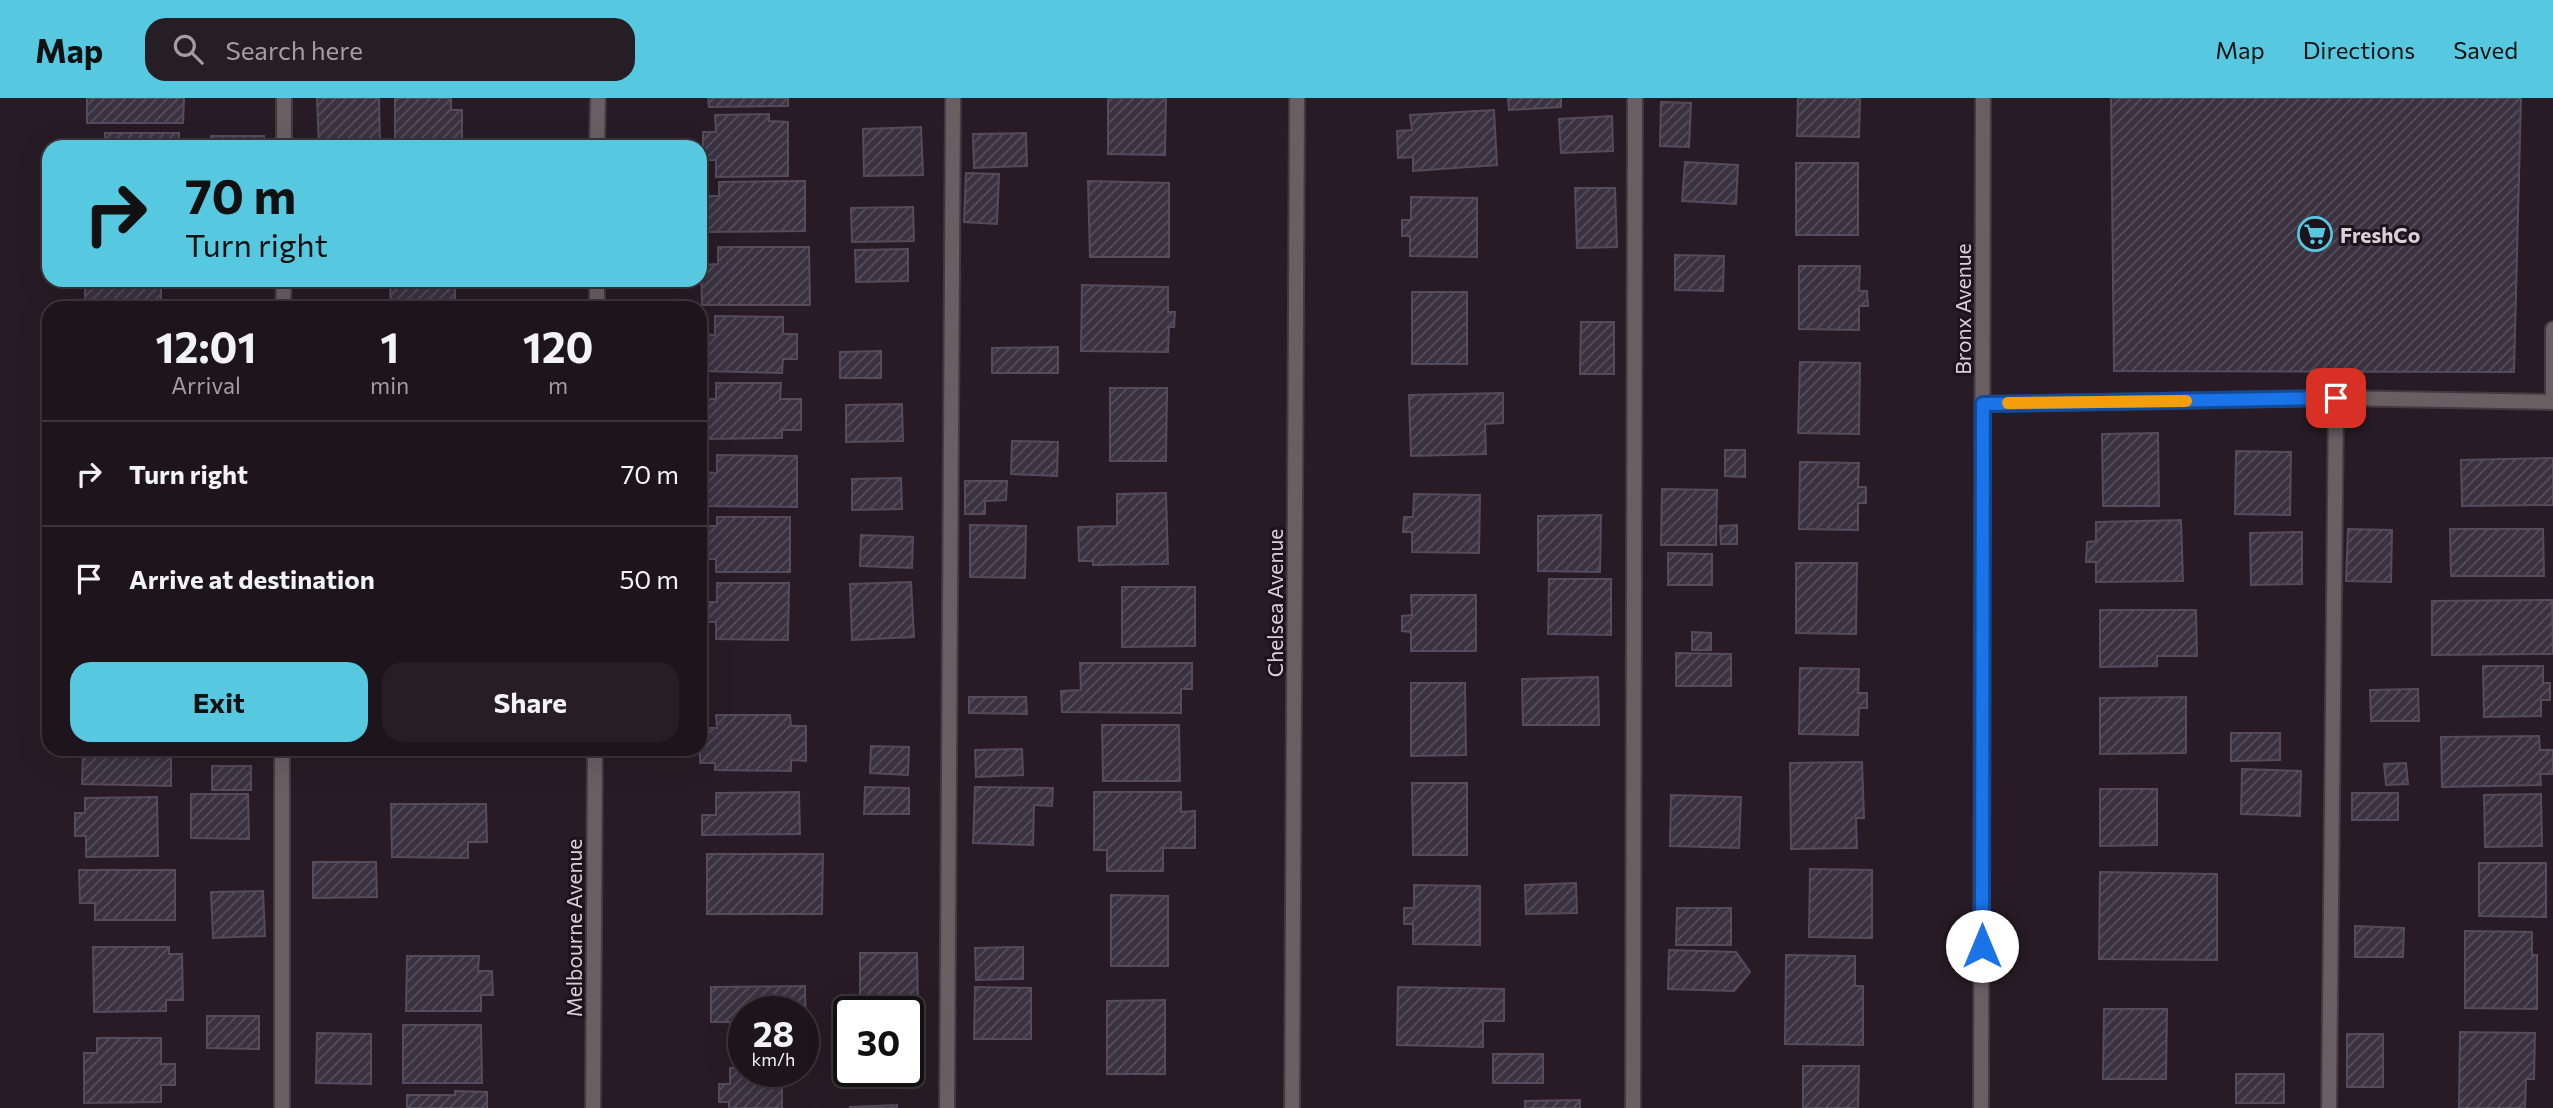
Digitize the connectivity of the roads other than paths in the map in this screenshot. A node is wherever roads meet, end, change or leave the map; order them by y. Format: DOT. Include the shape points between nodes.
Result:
graph roads {
  1 [pos="284,98"];
  2 [pos="598,98"];
  3 [pos="953,98"];
  4 [pos="1297,98"];
  5 [pos="1635,98"];
  6 [pos="1983,98"];
  7 [pos="284,140"];
  8 [pos="597,140"];
  9 [pos="2553,329"];
  10 [pos="2336,398"];
  11 [pos="2553,402"];
  12 [pos="1983,404"];
  13 [pos="282,756"];
  14 [pos="595,756"];
  15 [pos="282,1108"];
  16 [pos="593,1108"];
  17 [pos="947,1108"];
  18 [pos="1292,1108"];
  19 [pos="1633,1108"];
  20 [pos="1981,1108"];
  21 [pos="2329,1108"];
  1 -- 7 [label="street"];
  2 -- 8 [label="street"];
  3 -- 17 [label="street"];
  4 -- 18 [label="street, Chelsea Avenue"];
  5 -- 19 [label="street"];
  6 -- 12 [label="street, Bronx Avenue"];
  9 -- 11 [label="street"];
  10 -- 11 [label="street"];
  10 -- 12 [label="street"];
  10 -- 21 [label="street"];
  12 -- 20 [label="street, Bronx Avenue"];
  13 -- 15 [label="street"];
  14 -- 16 [label="street, Melbourne Avenue"];
}
